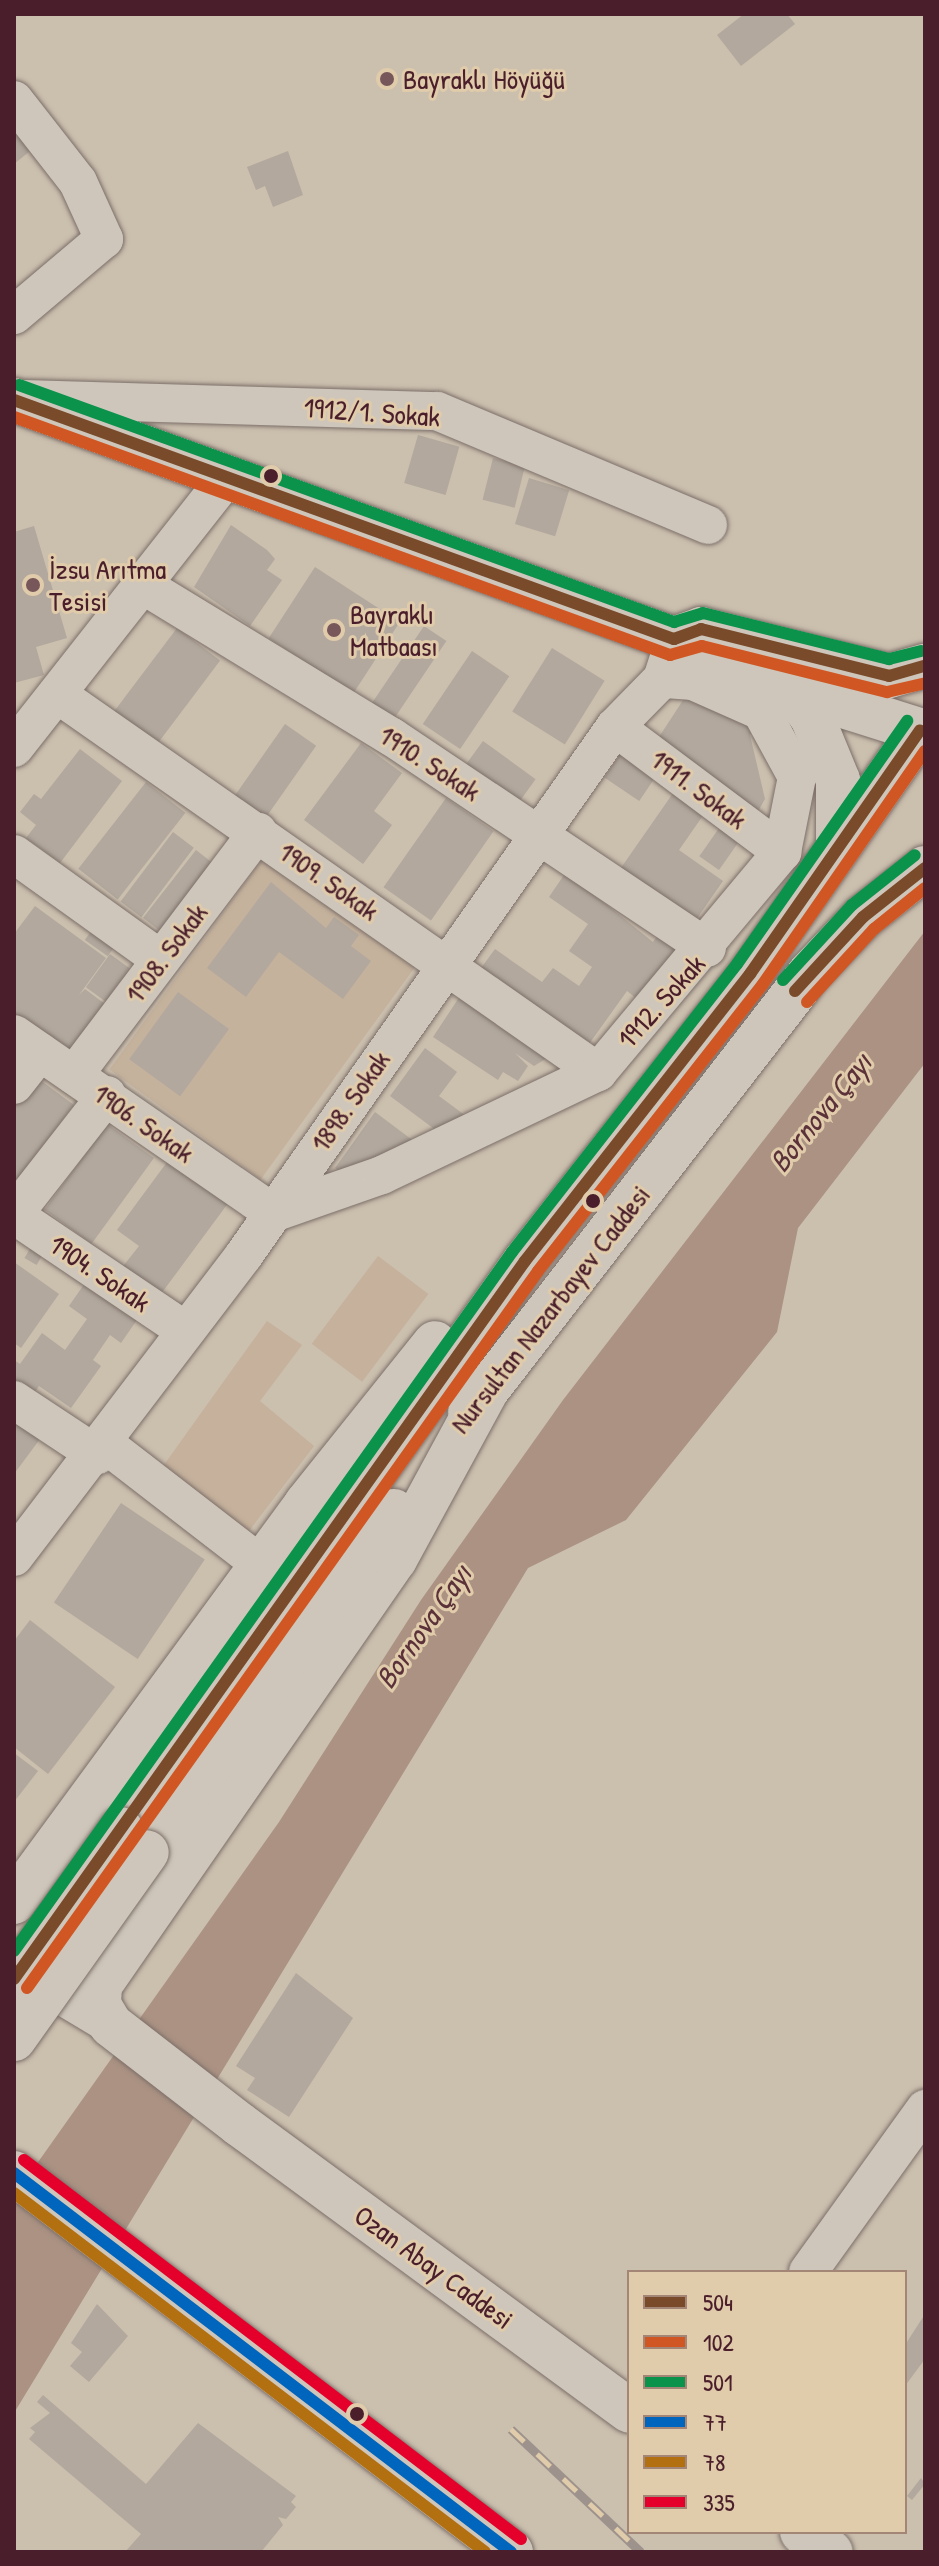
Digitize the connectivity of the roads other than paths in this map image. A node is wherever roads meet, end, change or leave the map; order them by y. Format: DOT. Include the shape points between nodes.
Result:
graph roads {
  1 [pos="14,100"];
  2 [pos="14,315"];
  3 [pos="14,399"];
  4 [pos="225,480"];
  5 [pos="708,525"];
  6 [pos="146,587"];
  7 [pos="668,659"];
  8 [pos="925,666"];
  9 [pos="790,688"];
  10 [pos="57,694"];
  11 [pos="921,724"];
  12 [pos="615,727"];
  13 [pos="14,748"];
  14 [pos="258,832"];
  15 [pos="542,836"];
  16 [pos="838,847"];
  17 [pos="782,852"];
  18 [pos="14,854"];
  19 [pos="925,868"];
  20 [pos="707,948"];
  21 [pos="160,959"];
  22 [pos="447,964"];
  23 [pos="27,1043"];
  24 [pos="598,1072"];
  25 [pos="74,1075"];
  26 [pos="14,1085"];
  27 [pos="107,1095"];
  28 [pos="273,1213"];
  29 [pos="14,1214"];
  30 [pos="525,1261"];
  31 [pos="186,1331"];
  32 [pos="488,1388"];
  33 [pos="14,1400"];
  34 [pos="101,1450"];
  35 [pos="14,1557"];
  36 [pos="263,1566"];
  37 [pos="134,1841"];
  38 [pos="14,1902"];
  39 [pos="14,1968"];
  40 [pos="14,1979"];
  41 [pos="111,2025"];
  42 [pos="14,2039"];
  43 [pos="925,2109"];
  44 [pos="14,2173"];
  45 [pos="809,2270"];
  46 [pos="627,2409"];
  47 [pos="805,2534"];
  48 [pos="511,2552"];
  49 [pos="831,2552"];
  1 -- 2 [label="street" via="78,182 104,239"];
  3 -- 4 [label="main road"];
  3 -- 5 [label="street, 1912/1. Sokak" via="437,411"];
  4 -- 6 [label="street"];
  4 -- 7 [label="main road"];
  6 -- 10 [label="street"];
  6 -- 15 [label="street, 1910. Sokak"];
  7 -- 8 [label="main road" via="701,629 889,676"];
  7 -- 9 [label="main road" via="694,659"];
  7 -- 12 [label="street, 1898. Sokak"];
  7 -- 17 [label="street, 1912. Sokak" via="693,681 761,711 770,721 797,777"];
  9 -- 11 [label="main road"];
  9 -- 16 [label="main road" via="812,717 838,780"];
  10 -- 13 [label="street"];
  10 -- 14 [label="street, 1909. Sokak"];
  11 -- 16 [label="main road, Nursultan Nazarbayev Caddesi"];
  12 -- 15 [label="street, 1898. Sokak"];
  12 -- 17 [label="street, 1911. Sokak"];
  14 -- 21 [label="street, 1908. Sokak"];
  14 -- 22 [label="street, 1909. Sokak"];
  15 -- 20 [label="street, 1910. Sokak"];
  15 -- 22 [label="street, 1898. Sokak"];
  16 -- 30 [label="main road, Nursultan Nazarbayev Caddesi" via="750,974"];
  17 -- 20 [label="street, 1912. Sokak"];
  18 -- 21 [label="street"];
  19 -- 32 [label="main road, Nursultan Nazarbayev Caddesi" via="863,917 809,974"];
  20 -- 24 [label="street, 1912. Sokak"];
  21 -- 25 [label="street, 1908. Sokak"];
  22 -- 24 [label="street, 1909. Sokak"];
  22 -- 28 [label="street, 1898. Sokak"];
  23 -- 25 [label="street, 1906. Sokak"];
  23 -- 26 [label="street"];
  24 -- 28 [label="street, 1912. Sokak" via="382,1175"];
  25 -- 27 [label="street, 1906. Sokak"];
  27 -- 28 [label="street, 1906. Sokak"];
  27 -- 29 [label="street"];
  28 -- 31 [label="street, 1898. Sokak"];
  29 -- 31 [label="street, 1904. Sokak"];
  30 -- 36 [label="main road" via="464,1309"];
  30 -- 37 [label="main road, Nursultan Nazarbayev Caddesi"];
  31 -- 34 [label="street, 1898. Sokak"];
  32 -- 37 [label="main road, Nursultan Nazarbayev Caddesi"];
  32 -- 41 [label="main road" via="395,1559 100,1985 99,2005"];
  33 -- 34 [label="street"];
  34 -- 35 [label="street, 1898. Sokak"];
  34 -- 36 [label="street"];
  36 -- 38 [label="main road"];
  37 -- 40 [label="main road, bridge"];
  37 -- 42 [label="main road, bridge"];
  39 -- 41 [label="street"];
  41 -- 46 [label="main road, Ozan Abay Caddesi"];
  43 -- 45 [label="street"];
  44 -- 48 [label="main road"];
  47 -- 49 [label="main road"];
}
